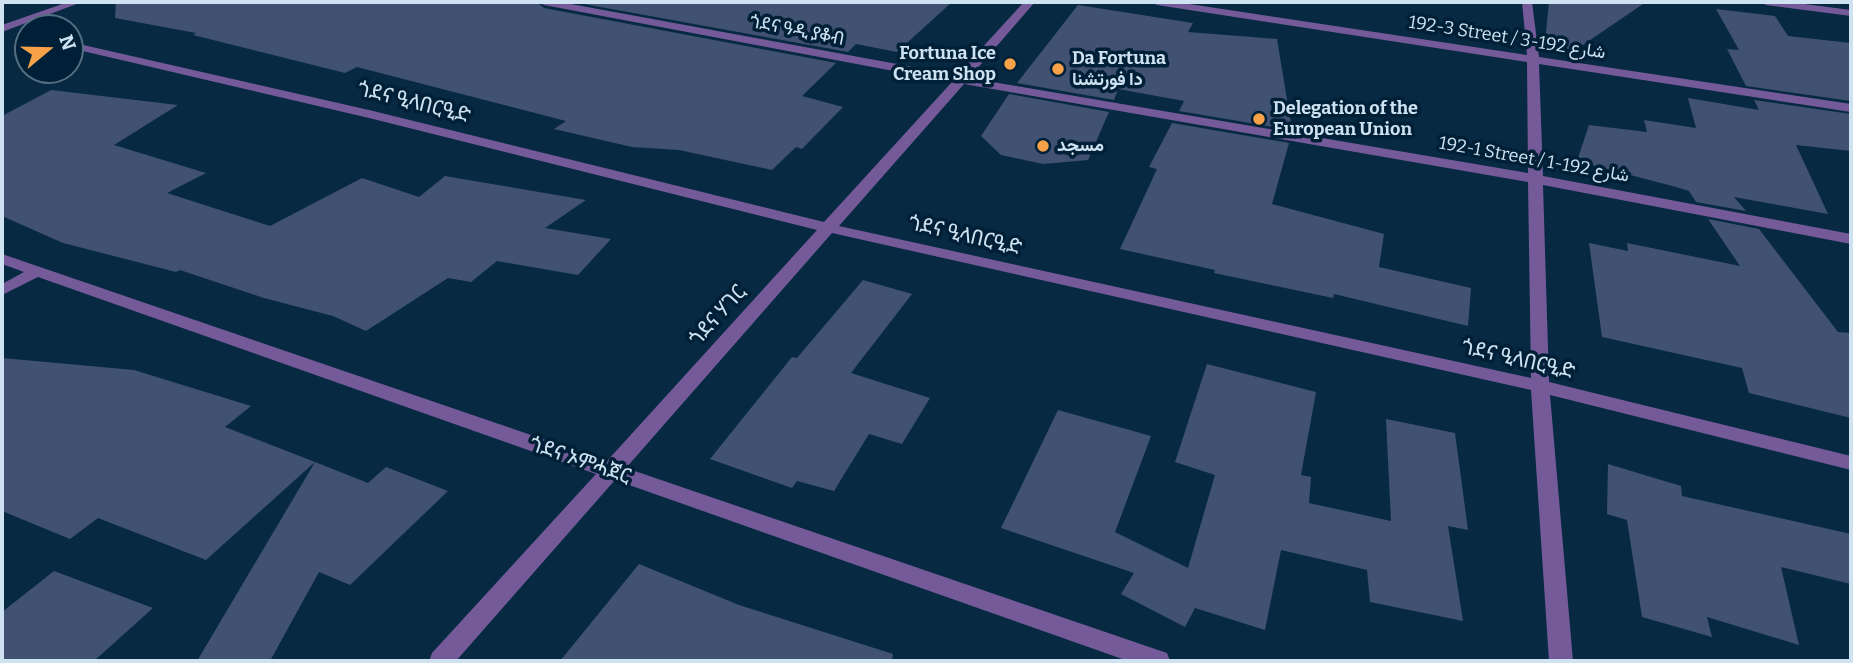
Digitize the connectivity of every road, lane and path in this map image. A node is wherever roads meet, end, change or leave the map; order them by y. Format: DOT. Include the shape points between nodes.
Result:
graph roads {
  1 [pos="77,2"];
  2 [pos="544,2"];
  3 [pos="1030,2"];
  4 [pos="1157,2"];
  5 [pos="1527,2"];
  6 [pos="1766,2"];
  7 [pos="1851,13"];
  8 [pos="2,29"];
  9 [pos="84,48"];
  10 [pos="1533,59"];
  11 [pos="962,80"];
  12 [pos="1851,108"];
  13 [pos="1536,179"];
  14 [pos="829,228"];
  15 [pos="1851,239"];
  16 [pos="2,259"];
  17 [pos="38,271"];
  18 [pos="2,290"];
  19 [pos="1540,386"];
  20 [pos="1851,463"];
  21 [pos="609,471"];
  22 [pos="441,661"];
  23 [pos="1158,661"];
  24 [pos="1561,661"];
  1 -- 8 [label="street"];
  2 -- 11 [label="street, ጎደና ዓዲ ያቆብ"];
  3 -- 11 [label="street, ጎደና ሃገር"];
  4 -- 10 [label="street, 192-3 Street / شارع 192-3"];
  5 -- 10 [label="street"];
  6 -- 7 [label="street"];
  9 -- 14 [label="street, ጎደና ዒላበርዒድ"];
  10 -- 12 [label="street, 192-3 Street / شارع 192-3"];
  10 -- 13 [label="street"];
  11 -- 13 [label="street, 192-1 Street / شارع 192-1"];
  11 -- 14 [label="street, ጎደና ሃገር"];
  13 -- 15 [label="street, 192-1 Street / شارع 192-1"];
  13 -- 19 [label="street"];
  14 -- 19 [label="street, ጎደና ዒላበርዒድ"];
  14 -- 21 [label="street, ጎደና ሃገር"];
  16 -- 17 [label="street, ጎደና ኦምሓጀር"];
  17 -- 18 [label="street"];
  17 -- 21 [label="street, ጎደና ኦምሓጀር"];
  19 -- 20 [label="street, ጎደና ዒላበርዒድ"];
  19 -- 24 [label="street"];
  21 -- 22 [label="street, ጎደና ሃገር"];
  21 -- 23 [label="street, ጎደና ኦምሓጀር"];
}
